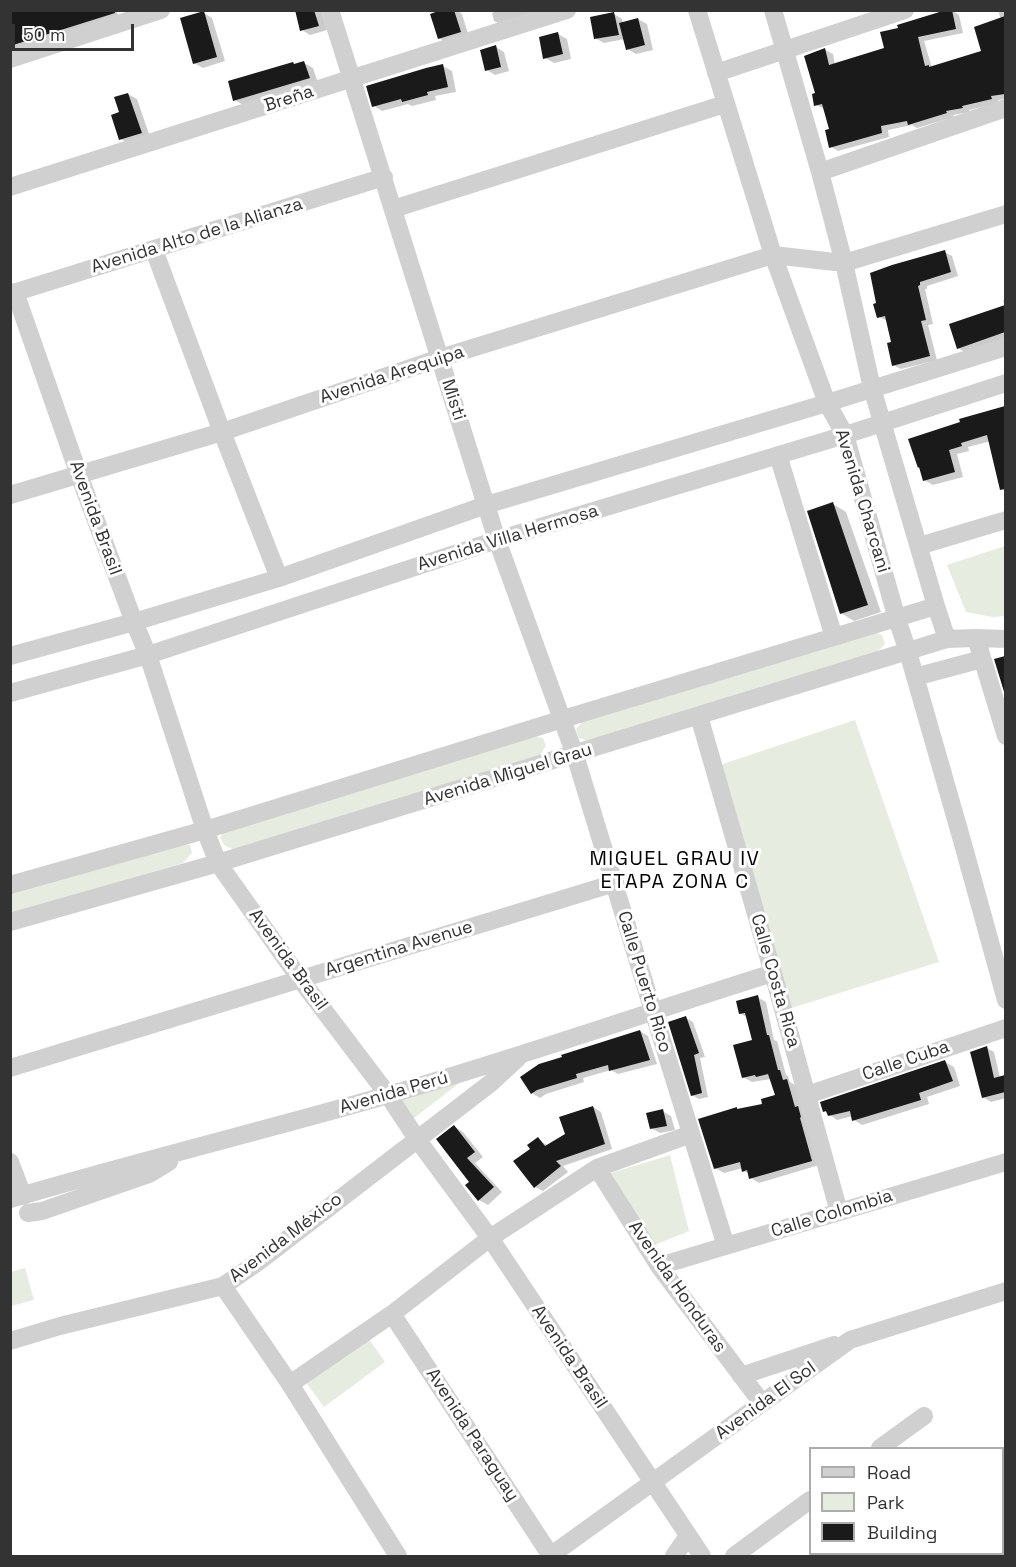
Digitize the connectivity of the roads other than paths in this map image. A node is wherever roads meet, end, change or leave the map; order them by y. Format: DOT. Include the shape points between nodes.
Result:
graph roads {
  1 [pos="161,10"];
  2 [pos="330,10"];
  3 [pos="567,10"];
  4 [pos="697,10"];
  5 [pos="773,10"];
  6 [pos="905,10"];
  7 [pos="784,50"];
  8 [pos="10,59"];
  9 [pos="716,73"];
  10 [pos="352,79"];
  11 [pos="725,104"];
  12 [pos="1005,108"];
  13 [pos="820,172"];
  14 [pos="384,177"];
  15 [pos="10,187"];
  16 [pos="393,209"];
  17 [pos="1005,214"];
  18 [pos="154,250"];
  19 [pos="773,255"];
  20 [pos="844,263"];
  21 [pos="13,293"];
  22 [pos="1005,347"];
  23 [pos="440,358"];
  24 [pos="1005,383"];
  25 [pos="872,388"];
  26 [pos="827,403"];
  27 [pos="882,422"];
  28 [pos="222,432"];
  29 [pos="845,435"];
  30 [pos="778,455"];
  31 [pos="79,475"];
  32 [pos="10,495"];
  33 [pos="486,506"];
  34 [pos="1005,520"];
  35 [pos="497,540"];
  36 [pos="919,546"];
  37 [pos="279,578"];
  38 [pos="936,606"];
  39 [pos="897,619"];
  40 [pos="134,622"];
  41 [pos="834,637"];
  42 [pos="976,638"];
  43 [pos="947,639"];
  44 [pos="1005,639"];
  45 [pos="908,652"];
  46 [pos="148,655"];
  47 [pos="10,656"];
  48 [pos="982,659"];
  49 [pos="915,677"];
  50 [pos="10,693"];
  51 [pos="699,716"];
  52 [pos="563,719"];
  53 [pos="1005,736"];
  54 [pos="575,755"];
  55 [pos="205,830"];
  56 [pos="218,863"];
  57 [pos="615,883"];
  58 [pos="10,885"];
  59 [pos="10,922"];
  60 [pos="773,973"];
  61 [pos="300,979"];
  62 [pos="1005,1000"];
  63 [pos="653,1011"];
  64 [pos="1005,1028"];
  65 [pos="522,1055"];
  66 [pos="10,1068"];
  67 [pos="388,1095"];
  68 [pos="807,1095"];
  69 [pos="691,1134"];
  70 [pos="417,1139"];
  71 [pos="10,1162"];
  72 [pos="1005,1162"];
  73 [pos="597,1168"];
  74 [pos="20,1203"];
  75 [pos="839,1212"];
  76 [pos="490,1238"];
  77 [pos="726,1246"];
  78 [pos="659,1266"];
  79 [pos="222,1286"];
  80 [pos="1005,1291"];
  81 [pos="392,1314"];
  82 [pos="850,1340"];
  83 [pos="10,1341"];
  84 [pos="741,1376"];
  85 [pos="290,1384"];
  86 [pos="762,1404"];
  87 [pos="924,1416"];
  88 [pos="882,1447"];
  89 [pos="653,1483"];
  90 [pos="809,1501"];
  91 [pos="688,1536"];
  92 [pos="550,1556"];
  93 [pos="398,1557"];
  94 [pos="674,1557"];
  95 [pos="702,1557"];
  96 [pos="734,1557"];
  1 -- 8 [label="street"];
  2 -- 10 [label="street, Misti"];
  3 -- 10 [label="street, Breña"];
  4 -- 9 [label="street, Avenida Charcani"];
  5 -- 7 [label="street"];
  6 -- 7 [label="street"];
  7 -- 9 [label="street"];
  7 -- 13 [label="street"];
  9 -- 11 [label="street, Avenida Charcani"];
  10 -- 14 [label="street, Misti"];
  10 -- 15 [label="street, Breña"];
  11 -- 16 [label="street"];
  11 -- 19 [label="street, Avenida Charcani"];
  12 -- 13 [label="street"];
  13 -- 20 [label="street"];
  14 -- 16 [label="street, Misti"];
  14 -- 18 [label="street, Avenida Alto de la Alianza"];
  16 -- 23 [label="street, Misti"];
  17 -- 20 [label="street"];
  18 -- 21 [label="street, Avenida Alto de la Alianza"];
  18 -- 28 [label="street"];
  19 -- 20 [label="street"];
  19 -- 23 [label="street, Avenida Arequipa"];
  19 -- 26 [label="street, Avenida Charcani"];
  20 -- 25 [label="street"];
  21 -- 31 [label="street, Avenida Brasil"];
  22 -- 25 [label="street, Avenida Villa Hermosa"];
  23 -- 28 [label="street, Avenida Arequipa"];
  23 -- 33 [label="street, Misti"];
  24 -- 27 [label="street, Avenida Villa Hermosa"];
  25 -- 26 [label="street, Avenida Villa Hermosa"];
  25 -- 27 [label="street"];
  26 -- 29 [label="street, Avenida Charcani"];
  26 -- 33 [label="street, Avenida Villa Hermosa"];
  27 -- 29 [label="street, Avenida Villa Hermosa"];
  27 -- 36 [label="street"];
  28 -- 31 [label="street, Avenida Arequipa"];
  28 -- 37 [label="street"];
  29 -- 30 [label="street, Avenida Villa Hermosa"];
  29 -- 39 [label="street, Avenida Charcani"];
  30 -- 35 [label="street, Avenida Villa Hermosa"];
  30 -- 41 [label="street"];
  31 -- 32 [label="street, Avenida Arequipa"];
  31 -- 40 [label="street, Avenida Brasil"];
  33 -- 35 [label="street, Misti"];
  33 -- 37 [label="street, Avenida Villa Hermosa"];
  34 -- 36 [label="street"];
  35 -- 46 [label="street, Avenida Villa Hermosa"];
  35 -- 52 [label="street, Misti"];
  36 -- 38 [label="street"];
  37 -- 40 [label="street, Avenida Villa Hermosa"];
  38 -- 39 [label="street, Avenida Miguel Grau"];
  38 -- 43 [label="street"];
  39 -- 41 [label="street, Avenida Miguel Grau"];
  39 -- 45 [label="street, Avenida Charcani"];
  40 -- 46 [label="street, Avenida Brasil"];
  40 -- 47 [label="street, Avenida Villa Hermosa"];
  41 -- 52 [label="street, Avenida Miguel Grau"];
  42 -- 43 [label="street, Avenida Miguel Grau"];
  42 -- 44 [label="street, Avenida Miguel Grau"];
  42 -- 48 [label="street"];
  43 -- 45 [label="street, Avenida Miguel Grau"];
  45 -- 49 [label="street, Avenida Charcani"];
  45 -- 51 [label="street, Avenida Miguel Grau"];
  46 -- 50 [label="street, Avenida Villa Hermosa"];
  46 -- 55 [label="street, Avenida Brasil"];
  48 -- 49 [label="street"];
  48 -- 53 [label="street"];
  49 -- 62 [label="street, Avenida Charcani"];
  51 -- 54 [label="street, Avenida Miguel Grau"];
  51 -- 60 [label="street, Calle Costa Rica"];
  52 -- 54 [label="street, Calle Puerto Rico"];
  52 -- 55 [label="street, Avenida Miguel Grau"];
  54 -- 56 [label="street, Avenida Miguel Grau"];
  54 -- 57 [label="street, Calle Puerto Rico"];
  55 -- 56 [label="street, Avenida Brasil"];
  55 -- 58 [label="street, Avenida Miguel Grau"];
  56 -- 59 [label="street, Avenida Miguel Grau"];
  56 -- 61 [label="street, Avenida Brasil"];
  57 -- 61 [label="street, Argentina Avenue"];
  57 -- 63 [label="street, Calle Puerto Rico"];
  60 -- 63 [label="street, Avenida Perú"];
  60 -- 68 [label="street, Calle Costa Rica"];
  61 -- 66 [label="street, Argentina Avenue"];
  61 -- 67 [label="street, Avenida Brasil"];
  63 -- 65 [label="street, Avenida Perú"];
  63 -- 69 [label="street, Calle Puerto Rico"];
  64 -- 68 [label="street, Calle Cuba"];
  65 -- 67 [label="street, Avenida Perú"];
  65 -- 70 [label="street, Avenida México"];
  67 -- 70 [label="street, Avenida Brasil"];
  67 -- 74 [label="street, Avenida Perú" via="188,1150 149,1174 42,1211"];
  68 -- 75 [label="street, Calle Costa Rica"];
  69 -- 73 [label="street"];
  69 -- 77 [label="street, Calle Puerto Rico"];
  70 -- 76 [label="street, Avenida Brasil"];
  70 -- 79 [label="street, Avenida México"];
  71 -- 74 [label="street"];
  72 -- 75 [label="street, Calle Colombia"];
  73 -- 76 [label="street"];
  73 -- 78 [label="street, Avenida Honduras"];
  75 -- 77 [label="street, Calle Colombia"];
  76 -- 81 [label="street"];
  76 -- 89 [label="street, Avenida Brasil"];
  77 -- 78 [label="street, Calle Colombia"];
  78 -- 84 [label="street, Avenida Honduras"];
  79 -- 83 [label="street, Avenida México"];
  79 -- 85 [label="street"];
  80 -- 82 [label="street, Avenida El Sol"];
  81 -- 85 [label="street"];
  81 -- 92 [label="street, Avenida Paraguay"];
  82 -- 84 [label="street"];
  82 -- 86 [label="street, Avenida El Sol"];
  84 -- 86 [label="street, Avenida Honduras"];
  85 -- 93 [label="street"];
  86 -- 89 [label="street, Avenida El Sol"];
  87 -- 88 [label="street"];
  89 -- 91 [label="street, Avenida Brasil"];
  89 -- 92 [label="street, Avenida El Sol"];
  90 -- 96 [label="street"];
  91 -- 94 [label="street"];
  91 -- 95 [label="street, Avenida Brasil"];
}
